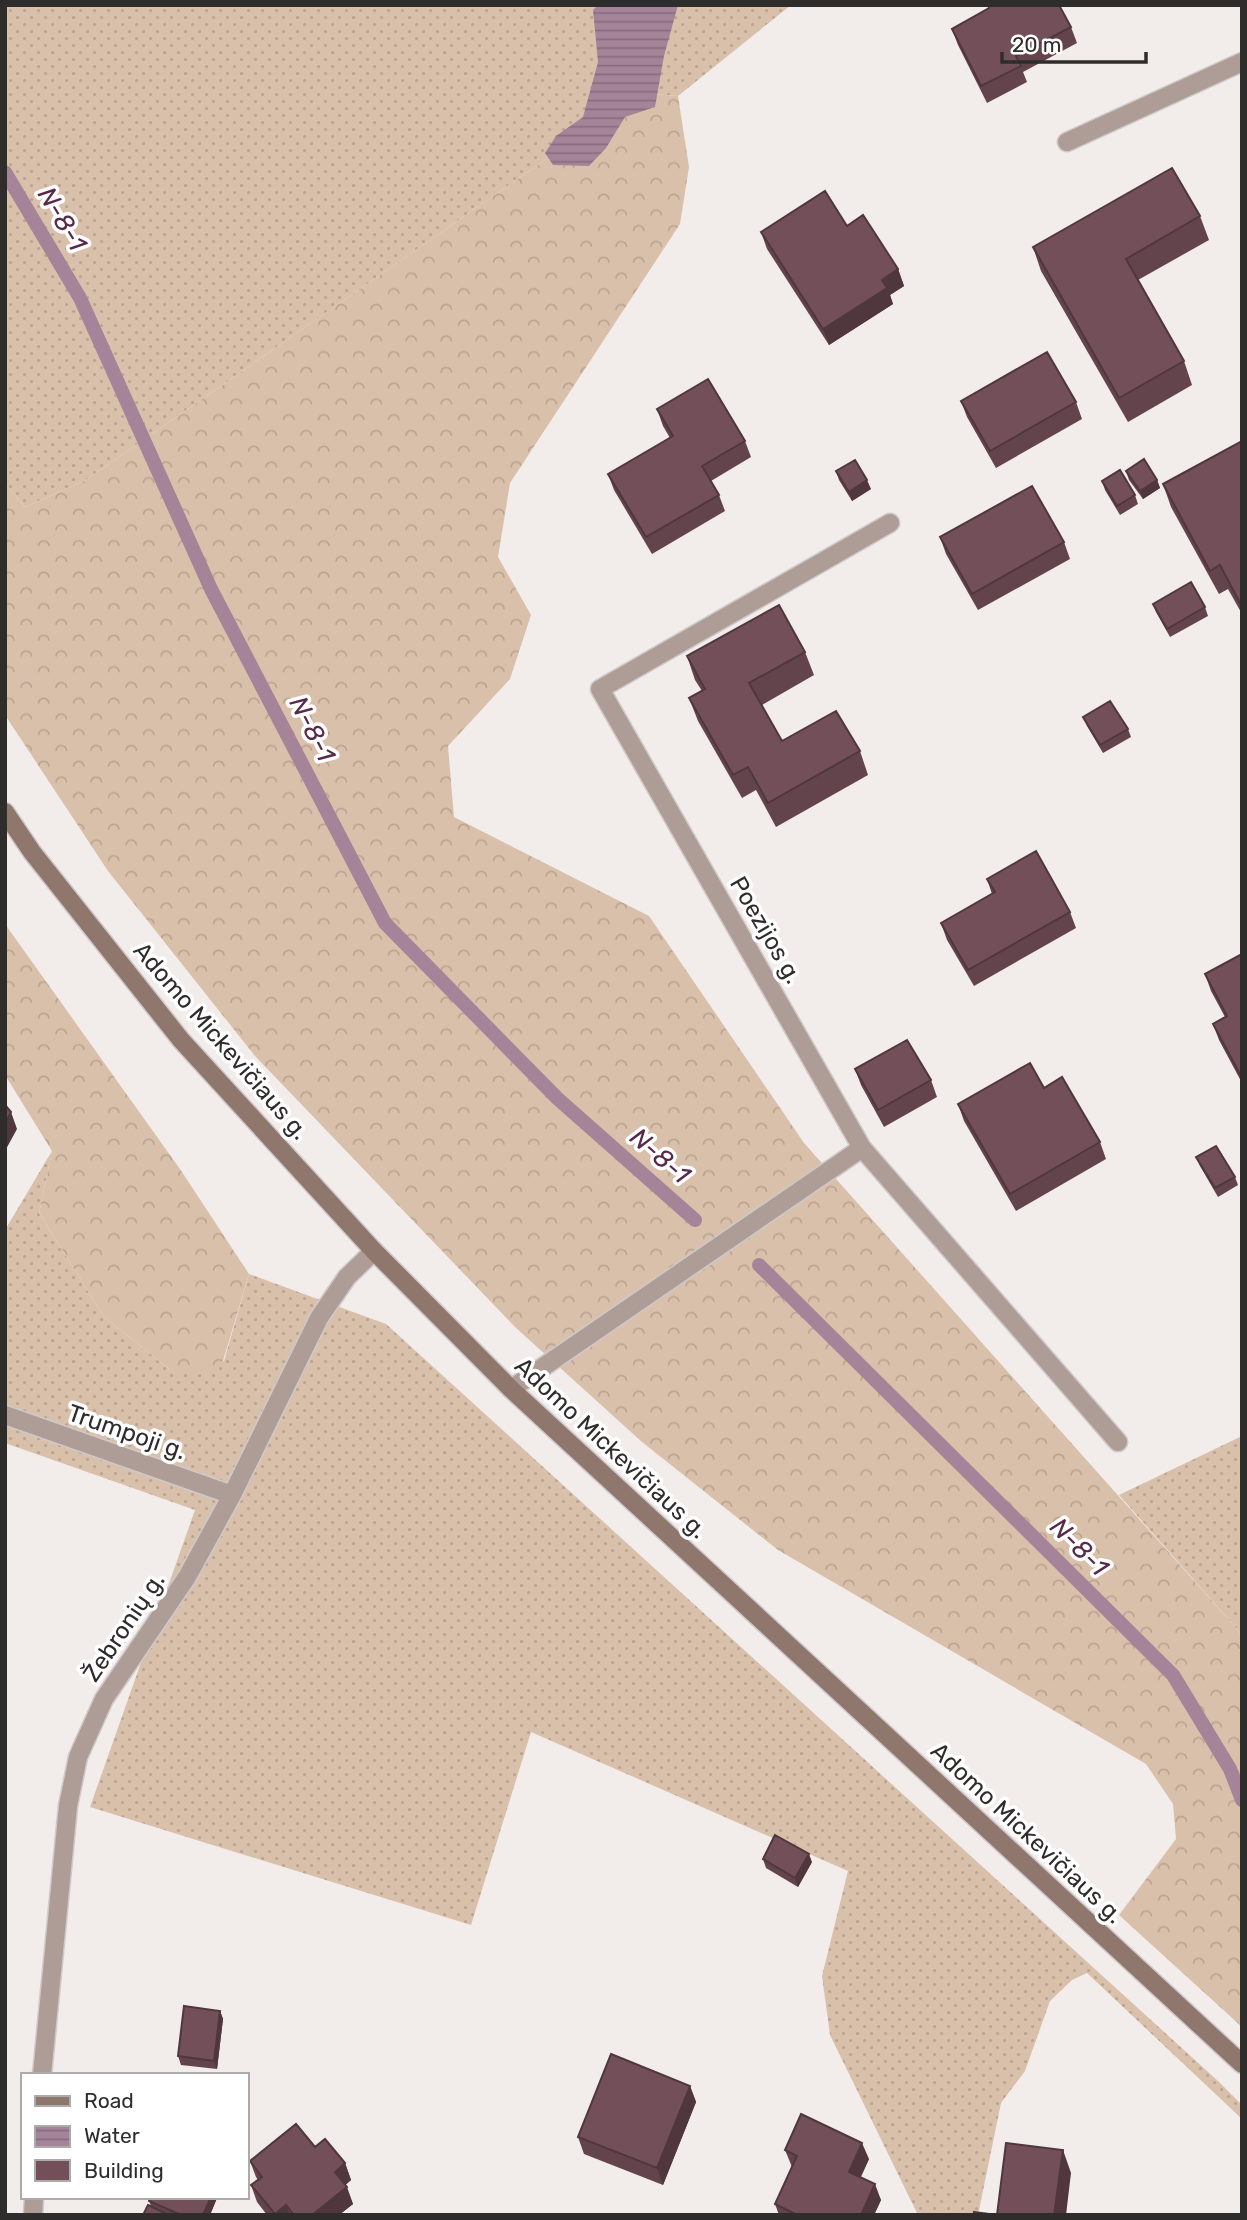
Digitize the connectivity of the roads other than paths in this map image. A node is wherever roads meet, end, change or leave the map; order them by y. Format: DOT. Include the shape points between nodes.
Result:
graph roads {
  1 [pos="1242,62"];
  2 [pos="1067,142"];
  3 [pos="890,523"];
  4 [pos="5,812"];
  5 [pos="862,1148"];
  6 [pos="374,1251"];
  7 [pos="511,1389"];
  8 [pos="5,1415"];
  9 [pos="1118,1442"];
  10 [pos="233,1495"];
  11 [pos="1242,2064"];
  12 [pos="42,2073"];
  1 -- 2 [label="street"];
  3 -- 5 [label="street, Poezijos g." via="600,689"];
  4 -- 6 [label="main road, Adomo Mickevičiaus g." via="181,1040"];
  5 -- 7 [label="street"];
  5 -- 9 [label="street, Poezijos g."];
  6 -- 7 [label="main road, Adomo Mickevičiaus g."];
  6 -- 10 [label="street, Žebronių g." via="347,1276 319,1318"];
  7 -- 11 [label="main road, Adomo Mickevičiaus g."];
  8 -- 10 [label="street, Trumpoji g."];
  10 -- 12 [label="street, Žebronių g." via="187,1577 104,1699 78,1757 68,1806"];
}
